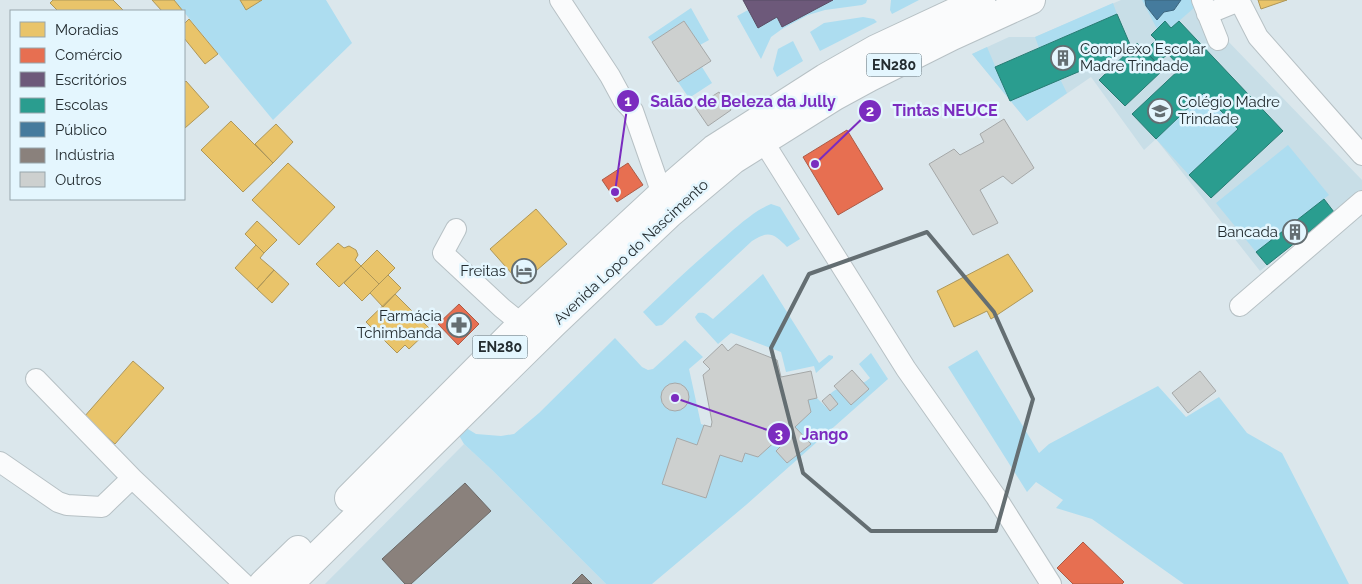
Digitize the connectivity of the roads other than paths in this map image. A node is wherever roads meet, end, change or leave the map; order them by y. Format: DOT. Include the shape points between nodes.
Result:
graph roads {
  1 [pos="560,0"];
  2 [pos="980,0"];
  3 [pos="1031,0"];
  4 [pos="1239,1"];
  5 [pos="1205,7"];
  6 [pos="1218,40"];
  7 [pos="763,141"];
  8 [pos="1362,155"];
  9 [pos="662,194"];
  10 [pos="1362,201"];
  11 [pos="456,229"];
  12 [pos="1240,306"];
  13 [pos="522,324"];
  14 [pos="36,379"];
  15 [pos="0,462"];
  16 [pos="132,478"];
  17 [pos="244,584"];
  18 [pos="263,584"];
  19 [pos="289,584"];
  20 [pos="1051,584"];
  1 -- 9 [label="street" via="633,111"];
  2 -- 9 [label="main road, Avenida Lopo do Nascimento / EN280" via="876,49 820,81 714,149"];
  3 -- 7 [label="main road, Avenida Lopo do Nascimento / EN280" via="870,77"];
  4 -- 5 [label="street"];
  4 -- 8 [label="street" via="1258,37"];
  5 -- 6 [label="street"];
  7 -- 19 [label="main road, Avenida Lopo do Nascimento / EN280" via="733,160 669,214"];
  7 -- 20 [label="street" via="906,369 996,497"];
  9 -- 13 [label="main road, Avenida Lopo do Nascimento / EN280"];
  10 -- 12 [label="street"];
  11 -- 13 [label="street" via="443,253"];
  13 -- 18 [label="main road, Avenida Lopo do Nascimento / EN280"];
  14 -- 16 [label="street"];
  15 -- 16 [label="street" via="67,506 102,507"];
  16 -- 17 [label="street"];
}
